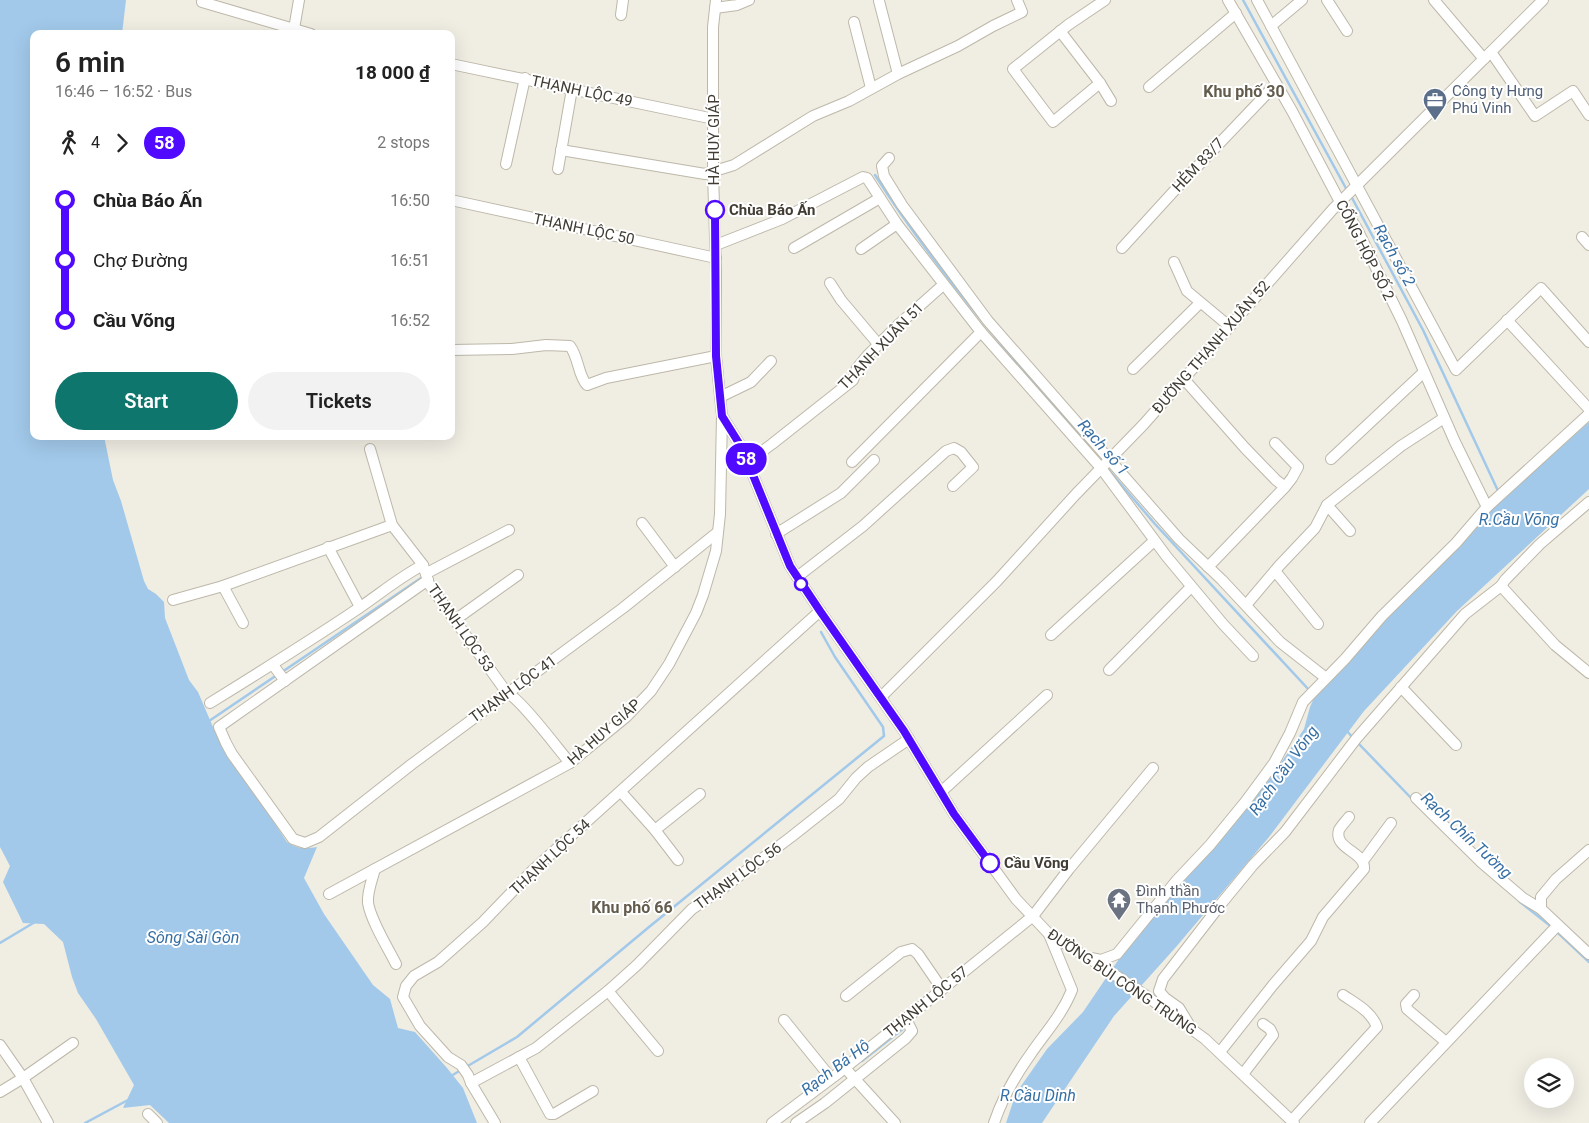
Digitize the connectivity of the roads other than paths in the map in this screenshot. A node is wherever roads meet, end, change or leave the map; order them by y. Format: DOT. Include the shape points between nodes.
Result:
graph roads {
  1 [pos="299,0"];
  2 [pos="622,0"];
  3 [pos="749,0"];
  4 [pos="1017,0"];
  5 [pos="1105,0"];
  6 [pos="1228,0"];
  7 [pos="1257,0"];
  8 [pos="1302,0"];
  9 [pos="1327,0"];
  10 [pos="1434,0"];
  11 [pos="1543,0"];
  12 [pos="878,1"];
  13 [pos="202,2"];
  14 [pos="716,4"];
  15 [pos="1236,13"];
  16 [pos="620,15"];
  17 [pos="276,22"];
  18 [pos="854,22"];
  19 [pos="1271,26"];
  20 [pos="294,29"];
  21 [pos="273,30"];
  22 [pos="298,30"];
  23 [pos="1060,31"];
  24 [pos="1347,31"];
  25 [pos="1488,56"];
  26 [pos="455,65"];
  27 [pos="898,74"];
  28 [pos="525,78"];
  29 [pos="1100,83"];
  30 [pos="1276,84"];
  31 [pos="1150,87"];
  32 [pos="871,88"];
  33 [pos="572,90"];
  34 [pos="1111,101"];
  35 [pos="1589,115"];
  36 [pos="714,119"];
  37 [pos="561,150"];
  38 [pos="889,158"];
  39 [pos="506,164"];
  40 [pos="558,169"];
  41 [pos="713,173"];
  42 [pos="1356,185"];
  43 [pos="880,198"];
  44 [pos="455,201"];
  45 [pos="1340,202"];
  46 [pos="897,224"];
  47 [pos="716,245"];
  48 [pos="794,248"];
  49 [pos="1122,248"];
  50 [pos="861,249"];
  51 [pos="716,258"];
  52 [pos="1174,262"];
  53 [pos="830,283"];
  54 [pos="943,285"];
  55 [pos="1200,302"];
  56 [pos="1507,320"];
  57 [pos="1228,326"];
  58 [pos="981,332"];
  59 [pos="1589,342"];
  60 [pos="879,345"];
  61 [pos="455,350"];
  62 [pos="716,356"];
  63 [pos="771,361"];
  64 [pos="1133,369"];
  65 [pos="1424,372"];
  66 [pos="1183,378"];
  67 [pos="720,397"];
  68 [pos="1589,409"];
  69 [pos="1589,414"];
  70 [pos="722,416"];
  71 [pos="1444,418"];
  72 [pos="1275,443"];
  73 [pos="370,450"];
  74 [pos="746,458"];
  75 [pos="1331,459"];
  76 [pos="874,460"];
  77 [pos="1109,460"];
  78 [pos="852,462"];
  79 [pos="1101,468"];
  80 [pos="953,486"];
  81 [pos="1284,487"];
  82 [pos="1589,502"];
  83 [pos="1327,506"];
  84 [pos="1488,507"];
  85 [pos="642,523"];
  86 [pos="392,525"];
  87 [pos="509,530"];
  88 [pos="1350,531"];
  89 [pos="718,532"];
  90 [pos="776,534"];
  91 [pos="1154,541"];
  92 [pos="328,547"];
  93 [pos="675,566"];
  94 [pos="1208,567"];
  95 [pos="1275,571"];
  96 [pos="426,573"];
  97 [pos="518,575"];
  98 [pos="797,578"];
  99 [pos="223,586"];
  100 [pos="1501,586"];
  101 [pos="1191,587"];
  102 [pos="173,600"];
  103 [pos="1246,605"];
  104 [pos="360,607"];
  105 [pos="820,611"];
  106 [pos="455,620"];
  107 [pos="243,623"];
  108 [pos="1318,624"];
  109 [pos="1051,635"];
  110 [pos="1253,656"];
  111 [pos="274,666"];
  112 [pos="1109,670"];
  113 [pos="1589,673"];
  114 [pos="1326,678"];
  115 [pos="285,680"];
  116 [pos="1401,687"];
  117 [pos="510,694"];
  118 [pos="1047,695"];
  119 [pos="881,697"];
  120 [pos="210,703"];
  121 [pos="909,739"];
  122 [pos="1456,745"];
  123 [pos="570,763"];
  124 [pos="1153,768"];
  125 [pos="621,792"];
  126 [pos="941,792"];
  127 [pos="700,794"];
  128 [pos="1416,798"];
  129 [pos="1349,817"];
  130 [pos="1391,823"];
  131 [pos="655,830"];
  132 [pos="1589,850"];
  133 [pos="678,860"];
  134 [pos="1363,861"];
  135 [pos="376,869"];
  136 [pos="329,894"];
  137 [pos="1541,909"];
  138 [pos="1033,916"];
  139 [pos="1555,928"];
  140 [pos="1049,934"];
  141 [pos="1589,954"];
  142 [pos="1085,956"];
  143 [pos="396,964"];
  144 [pos="942,989"];
  145 [pos="608,991"];
  146 [pos="1343,995"];
  147 [pos="1414,995"];
  148 [pos="846,996"];
  149 [pos="906,1019"];
  150 [pos="784,1020"];
  151 [pos="1263,1024"];
  152 [pos="1192,1029"];
  153 [pos="1446,1042"];
  154 [pos="73,1043"];
  155 [pos="0,1045"];
  156 [pos="658,1051"];
  157 [pos="1220,1052"];
  158 [pos="519,1057"];
  159 [pos="849,1072"];
  160 [pos="466,1074"];
  161 [pos="1243,1074"];
  162 [pos="23,1078"];
  163 [pos="831,1078"];
  164 [pos="593,1091"];
  165 [pos="0,1092"];
  166 [pos="148,1114"];
  167 [pos="1293,1122"];
  168 [pos="48,1123"];
  169 [pos="157,1123"];
  170 [pos="495,1123"];
  171 [pos="772,1123"];
  172 [pos="796,1123"];
  173 [pos="895,1123"];
  174 [pos="994,1123"];
  175 [pos="1370,1123"];
  1 -- 20 [label="street"];
  2 -- 16 [label="street"];
  3 -- 14 [label="street" via="737,5"];
  4 -- 27 [label="street" via="1022,12"];
  5 -- 23 [label="street"];
  6 -- 15 [label="street, CỐNG HỘP SỐ 2"];
  7 -- 19 [label="street"];
  8 -- 19 [label="street"];
  9 -- 24 [label="street"];
  10 -- 25 [label="street"];
  11 -- 25 [label="street, ĐƯỜNG THẠNH XUÂN 52"];
  12 -- 27 [label="street"];
  13 -- 17 [label="street"];
  14 -- 36 [label="street, HÀ HUY GIÁP" via="713,28"];
  15 -- 30 [label="street, CỐNG HỘP SỐ 2"];
  15 -- 31 [label="street"];
  17 -- 20 [label="street"];
  17 -- 21 [label="street"];
  18 -- 32 [label="street"];
  19 -- 42 [label="street"];
  20 -- 22 [label="street"];
  23 -- 29 [label="street"];
  23 -- 29 [label="street" via="1013,68 1053,122"];
  25 -- 35 [label="street" via="1535,116 1573,91"];
  25 -- 42 [label="street, ĐƯỜNG THẠNH XUÂN 52"];
  26 -- 28 [label="street, THẠNH LỘC 49"];
  27 -- 32 [label="street"];
  28 -- 33 [label="street, THẠNH LỘC 49"];
  28 -- 39 [label="street"];
  29 -- 34 [label="street"];
  30 -- 45 [label="street, CỐNG HỘP SỐ 2"];
  30 -- 49 [label="street, HẺM 83/7"];
  32 -- 41 [label="street" via="813,116 734,165"];
  33 -- 36 [label="street, THẠNH LỘC 49"];
  33 -- 37 [label="street"];
  36 -- 41 [label="street, HÀ HUY GIÁP"];
  37 -- 40 [label="street"];
  37 -- 41 [label="street"];
  38 -- 77 [label="street" via="884,162 882,171 902,205 988,321"];
  41 -- 47 [label="street, HÀ HUY GIÁP"];
  42 -- 45 [label="street, ĐƯỜNG THẠNH XUÂN 52"];
  42 -- 56 [label="street" via="1456,370"];
  43 -- 46 [label="street"];
  43 -- 47 [label="street" via="868,180 862,177 796,213"];
  43 -- 48 [label="street"];
  44 -- 51 [label="street, THẠNH LỘC 50"];
  45 -- 57 [label="street, ĐƯỜNG THẠNH XUÂN 52"];
  45 -- 65 [label="street, CỐNG HỘP SỐ 2" via="1357,229"];
  46 -- 50 [label="street"];
  46 -- 54 [label="street"];
  47 -- 51 [label="street, HÀ HUY GIÁP"];
  51 -- 62 [label="street, HÀ HUY GIÁP"];
  52 -- 55 [label="street" via="1187,292"];
  53 -- 60 [label="street"];
  54 -- 58 [label="street"];
  54 -- 60 [label="street, THẠNH XUÂN 51"];
  55 -- 57 [label="street"];
  55 -- 64 [label="street"];
  56 -- 59 [label="street" via="1541,288"];
  56 -- 68 [label="street"];
  57 -- 66 [label="street, ĐƯỜNG THẠNH XUÂN 52"];
  58 -- 78 [label="street"];
  58 -- 79 [label="street"];
  60 -- 74 [label="street, THẠNH XUÂN 51" via="857,368 853,380 757,455"];
  61 -- 62 [label="street" via="570,346 588,385 606,378"];
  62 -- 67 [label="street, HÀ HUY GIÁP"];
  63 -- 67 [label="street" via="751,382"];
  65 -- 71 [label="street, CỐNG HỘP SỐ 2"];
  65 -- 75 [label="street"];
  66 -- 77 [label="street, ĐƯỜNG THẠNH XUÂN 52"];
  66 -- 81 [label="street"];
  67 -- 70 [label="street, HÀ HUY GIÁP"];
  69 -- 84 [label="street"];
  70 -- 74 [label="street, ĐƯỜNG BÙI CÔNG TRỪNG"];
  70 -- 89 [label="street, HÀ HUY GIÁP"];
  71 -- 83 [label="street" via="1401,446"];
  71 -- 84 [label="street, CỐNG HỘP SỐ 2"];
  72 -- 81 [label="street" via="1298,467"];
  73 -- 86 [label="street, THẠNH LỘC 53"];
  74 -- 90 [label="street, ĐƯỜNG BÙI CÔNG TRỪNG"];
  76 -- 90 [label="street" via="841,493"];
  77 -- 79 [label="street, ĐƯỜNG THẠNH XUÂN 52"];
  77 -- 94 [label="street"];
  79 -- 91 [label="street"];
  79 -- 119 [label="street, ĐƯỜNG THẠNH XUÂN 52" via="997,581"];
  80 -- 98 [label="street" via="973,467 954,448 946,451 863,526"];
  81 -- 94 [label="street"];
  82 -- 100 [label="street" via="1540,544"];
  83 -- 88 [label="street"];
  83 -- 95 [label="street" via="1315,528"];
  84 -- 114 [label="street"];
  85 -- 93 [label="street"];
  86 -- 92 [label="street"];
  86 -- 96 [label="street, THẠNH LỘC 53"];
  87 -- 96 [label="street"];
  89 -- 93 [label="street, THẠNH LỘC 41"];
  89 -- 123 [label="street, HÀ HUY GIÁP" via="703,595 669,664 651,691 626,717"];
  90 -- 98 [label="street, ĐƯỜNG BÙI CÔNG TRỪNG"];
  91 -- 101 [label="street"];
  91 -- 109 [label="street"];
  92 -- 99 [label="street"];
  92 -- 104 [label="street"];
  93 -- 117 [label="street, THẠNH LỘC 41"];
  94 -- 103 [label="street"];
  95 -- 103 [label="street"];
  95 -- 108 [label="street"];
  96 -- 104 [label="street" via="407,574"];
  96 -- 106 [label="street, THẠNH LỘC 53" via="428,584"];
  96 -- 115 [label="street" via="384,610"];
  97 -- 106 [label="street"];
  98 -- 105 [label="street, ĐƯỜNG BÙI CÔNG TRỪNG"];
  99 -- 102 [label="street"];
  99 -- 107 [label="street"];
  100 -- 113 [label="street" via="1556,645"];
  100 -- 116 [label="street" via="1465,614"];
  101 -- 110 [label="street"];
  101 -- 112 [label="street"];
  103 -- 114 [label="street" via="1280,642"];
  104 -- 111 [label="street"];
  105 -- 119 [label="street, ĐƯỜNG BÙI CÔNG TRỪNG"];
  105 -- 125 [label="street, THẠNH LỘC 54"];
  106 -- 117 [label="street, THẠNH LỘC 53"];
  111 -- 115 [label="street"];
  111 -- 120 [label="street"];
  114 -- 142 [label="street" via="1303,702 1274,762 1246,801 1117,954 1101,960"];
  115 -- 117 [label="street, THẠNH LỘC 41" via="219,727 232,754 293,839 305,843 319,837"];
  116 -- 122 [label="street"];
  116 -- 152 [label="street" via="1163,979 1159,991 1179,1008"];
  117 -- 123 [label="street, THẠNH LỘC 53"];
  118 -- 126 [label="street"];
  119 -- 121 [label="street, ĐƯỜNG BÙI CÔNG TRỪNG"];
  121 -- 126 [label="street, ĐƯỜNG BÙI CÔNG TRỪNG"];
  121 -- 145 [label="street, THẠNH LỘC 56" via="868,767 839,799 791,838 722,890 692,908 637,966"];
  123 -- 135 [label="street, HÀ HUY GIÁP"];
  124 -- 138 [label="street, THẠNH LỘC 57"];
  125 -- 131 [label="street"];
  125 -- 160 [label="street, THẠNH LỘC 54" via="532,872 483,922 438,962 414,976 406,986 403,997 420,1026"];
  126 -- 138 [label="street, ĐƯỜNG BÙI CÔNG TRỪNG" via="995,871"];
  127 -- 131 [label="street"];
  128 -- 137 [label="street" via="1482,863"];
  129 -- 134 [label="street" via="1339,831 1340,840"];
  130 -- 134 [label="street"];
  131 -- 133 [label="street"];
  132 -- 137 [label="street" via="1541,897"];
  134 -- 157 [label="street" via="1364,869 1323,917 1311,941"];
  135 -- 136 [label="street, HÀ HUY GIÁP"];
  135 -- 143 [label="street" via="368,903"];
  137 -- 139 [label="street"];
  138 -- 140 [label="street, ĐƯỜNG BÙI CÔNG TRỪNG"];
  138 -- 144 [label="street, THẠNH LỘC 57"];
  139 -- 141 [label="street"];
  139 -- 153 [label="street"];
  140 -- 142 [label="street, ĐƯỜNG BÙI CÔNG TRỪNG"];
  140 -- 174 [label="street" via="1072,990 1056,1022 1030,1055 1001,1103"];
  142 -- 152 [label="street, ĐƯỜNG BÙI CÔNG TRỪNG"];
  144 -- 148 [label="street" via="912,949 901,952"];
  144 -- 149 [label="street, THẠNH LỘC 57"];
  145 -- 156 [label="street"];
  145 -- 158 [label="street, THẠNH LỘC 56" via="536,1048"];
  146 -- 167 [label="street" via="1364,1009 1377,1027"];
  147 -- 153 [label="street" via="1406,1004 1407,1008"];
  149 -- 159 [label="street, THẠNH LỘC 57"];
  149 -- 159 [label="street" via="912,1031 909,1035"];
  150 -- 163 [label="street"];
  151 -- 161 [label="street" via="1274,1035"];
  152 -- 157 [label="street, ĐƯỜNG BÙI CÔNG TRỪNG"];
  153 -- 175 [label="street"];
  154 -- 162 [label="street"];
  155 -- 162 [label="street"];
  157 -- 161 [label="street, ĐƯỜNG BÙI CÔNG TRỪNG"];
  158 -- 160 [label="street, THẠNH LỘC 56"];
  158 -- 164 [label="street" via="550,1114"];
  159 -- 163 [label="street, THẠNH LỘC 57"];
  159 -- 172 [label="street" via="824,1103"];
  159 -- 173 [label="street"];
  160 -- 170 [label="street, THẠNH LỘC 54"];
  161 -- 167 [label="street, ĐƯỜNG BÙI CÔNG TRỪNG"];
  162 -- 165 [label="street"];
  162 -- 168 [label="street"];
  163 -- 171 [label="street, THẠNH LỘC 57"];
  166 -- 169 [label="street"];
}
